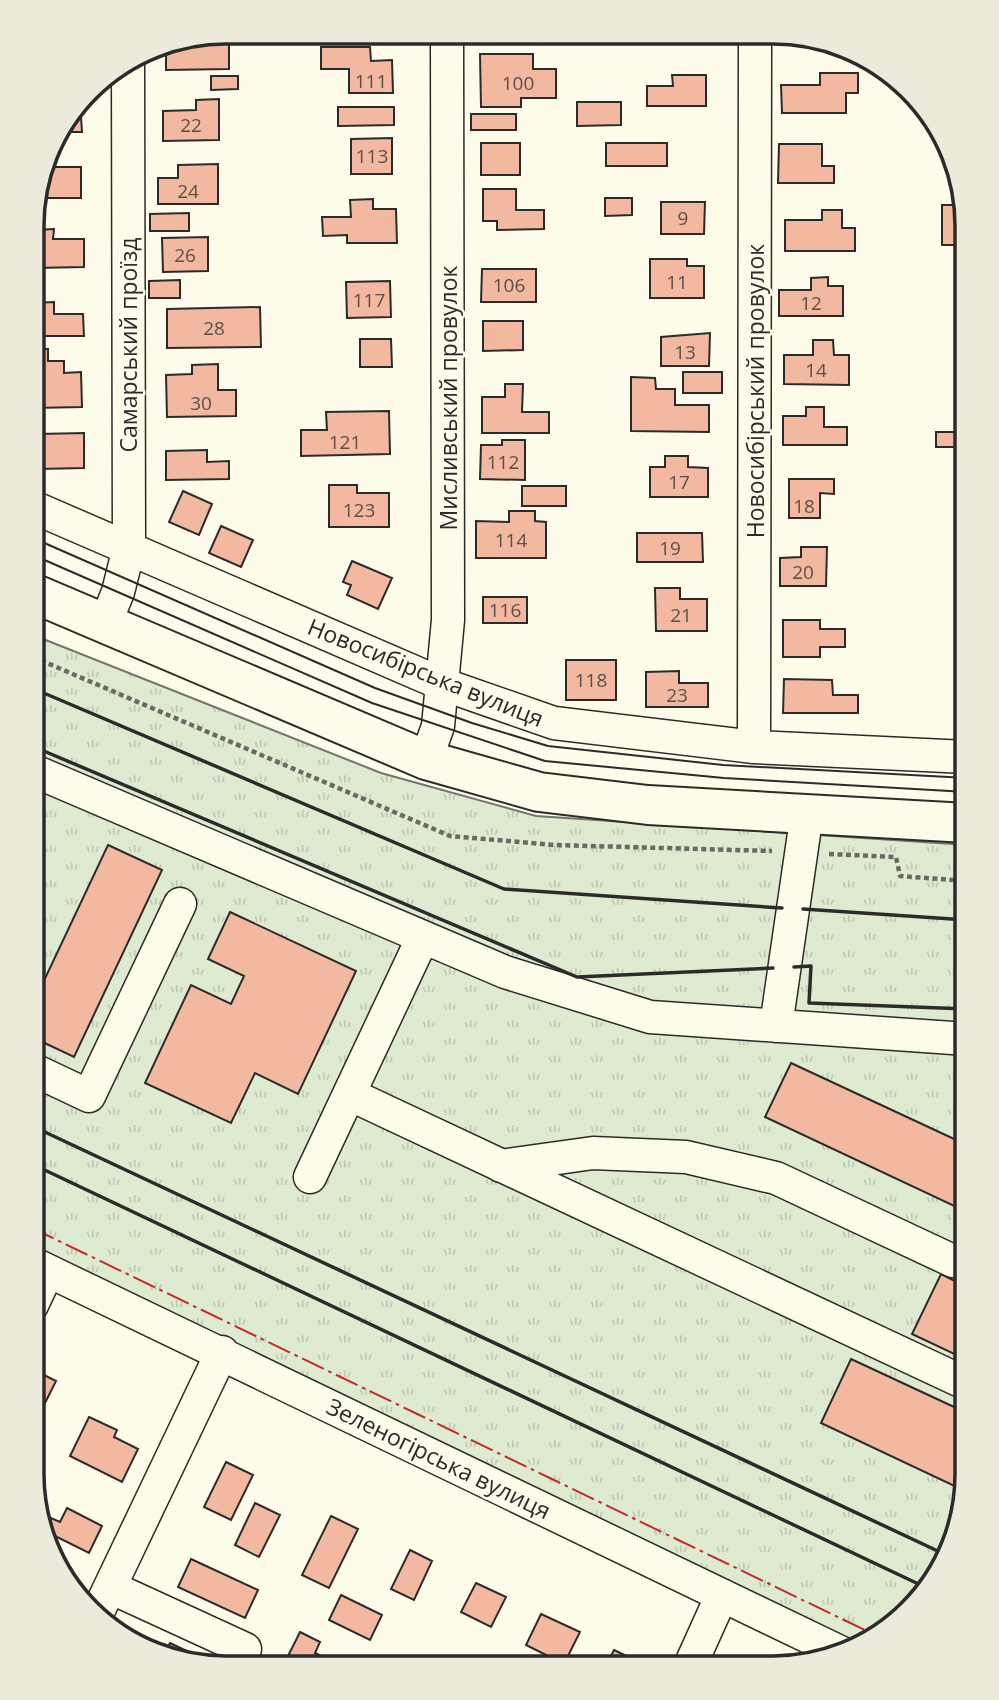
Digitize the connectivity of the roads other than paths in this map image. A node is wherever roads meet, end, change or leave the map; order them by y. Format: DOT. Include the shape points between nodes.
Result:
graph roads {
  1 [pos="447,44"];
  2 [pos="755,44"];
  3 [pos="128,72"];
  4 [pos="44,512"];
  5 [pos="129,548"];
  6 [pos="44,598"];
  7 [pos="105,624"];
  8 [pos="442,684"];
  9 [pos="754,747"];
  10 [pos="955,756"];
  11 [pos="426,760"];
  12 [pos="44,775"];
  13 [pos="807,813"];
  14 [pos="955,822"];
  15 [pos="180,904"];
  16 [pos="423,937"];
  17 [pos="776,1026"];
  18 [pos="955,1038"];
  19 [pos="44,1075"];
  20 [pos="349,1094"];
  21 [pos="501,1166"];
  22 [pos="310,1177"];
  23 [pos="953,1261"];
  24 [pos="44,1269"];
  25 [pos="222,1353"];
  26 [pos="955,1378"];
  27 [pos="722,1595"];
  28 [pos="103,1601"];
  29 [pos="245,1649"];
  30 [pos="823,1649"];
  31 [pos="694,1656"];
  1 -- 8 [label="street, Мисливський провулок" via="448,621"];
  2 -- 9 [label="street, Новосибірський провулок"];
  3 -- 5 [label="street, Самарський проїзд"];
  4 -- 5 [label="street, Новосибірська вулиця"];
  5 -- 7 [label="street, Самарський проїзд"];
  5 -- 8 [label="street, Новосибірська вулиця"];
  6 -- 7 [label="main road"];
  7 -- 11 [label="main road"];
  8 -- 9 [label="street, Новосибірська вулиця" via="554,723"];
  8 -- 11 [label="street, Мисливський провулок" via="438,726"];
  9 -- 10 [label="street, Новосибірська вулиця"];
  11 -- 13 [label="main road" via="539,792 648,805"];
  12 -- 16 [label="street"];
  13 -- 14 [label="main road"];
  13 -- 17 [label="street"];
  15 -- 19 [label="street" via="89,1096"];
  16 -- 17 [label="street" via="505,972 650,1017"];
  16 -- 20 [label="street"];
  17 -- 18 [label="street"];
  20 -- 21 [label="street"];
  20 -- 22 [label="street"];
  21 -- 23 [label="street" via="593,1153 686,1157 776,1178"];
  21 -- 26 [label="street"];
  24 -- 25 [label="street, Зеленогірська вулиця"];
  25 -- 27 [label="street, Зеленогірська вулиця"];
  25 -- 28 [label="street"];
  27 -- 30 [label="street, Зеленогірська вулиця"];
  27 -- 31 [label="street"];
  28 -- 29 [label="street"];
}
